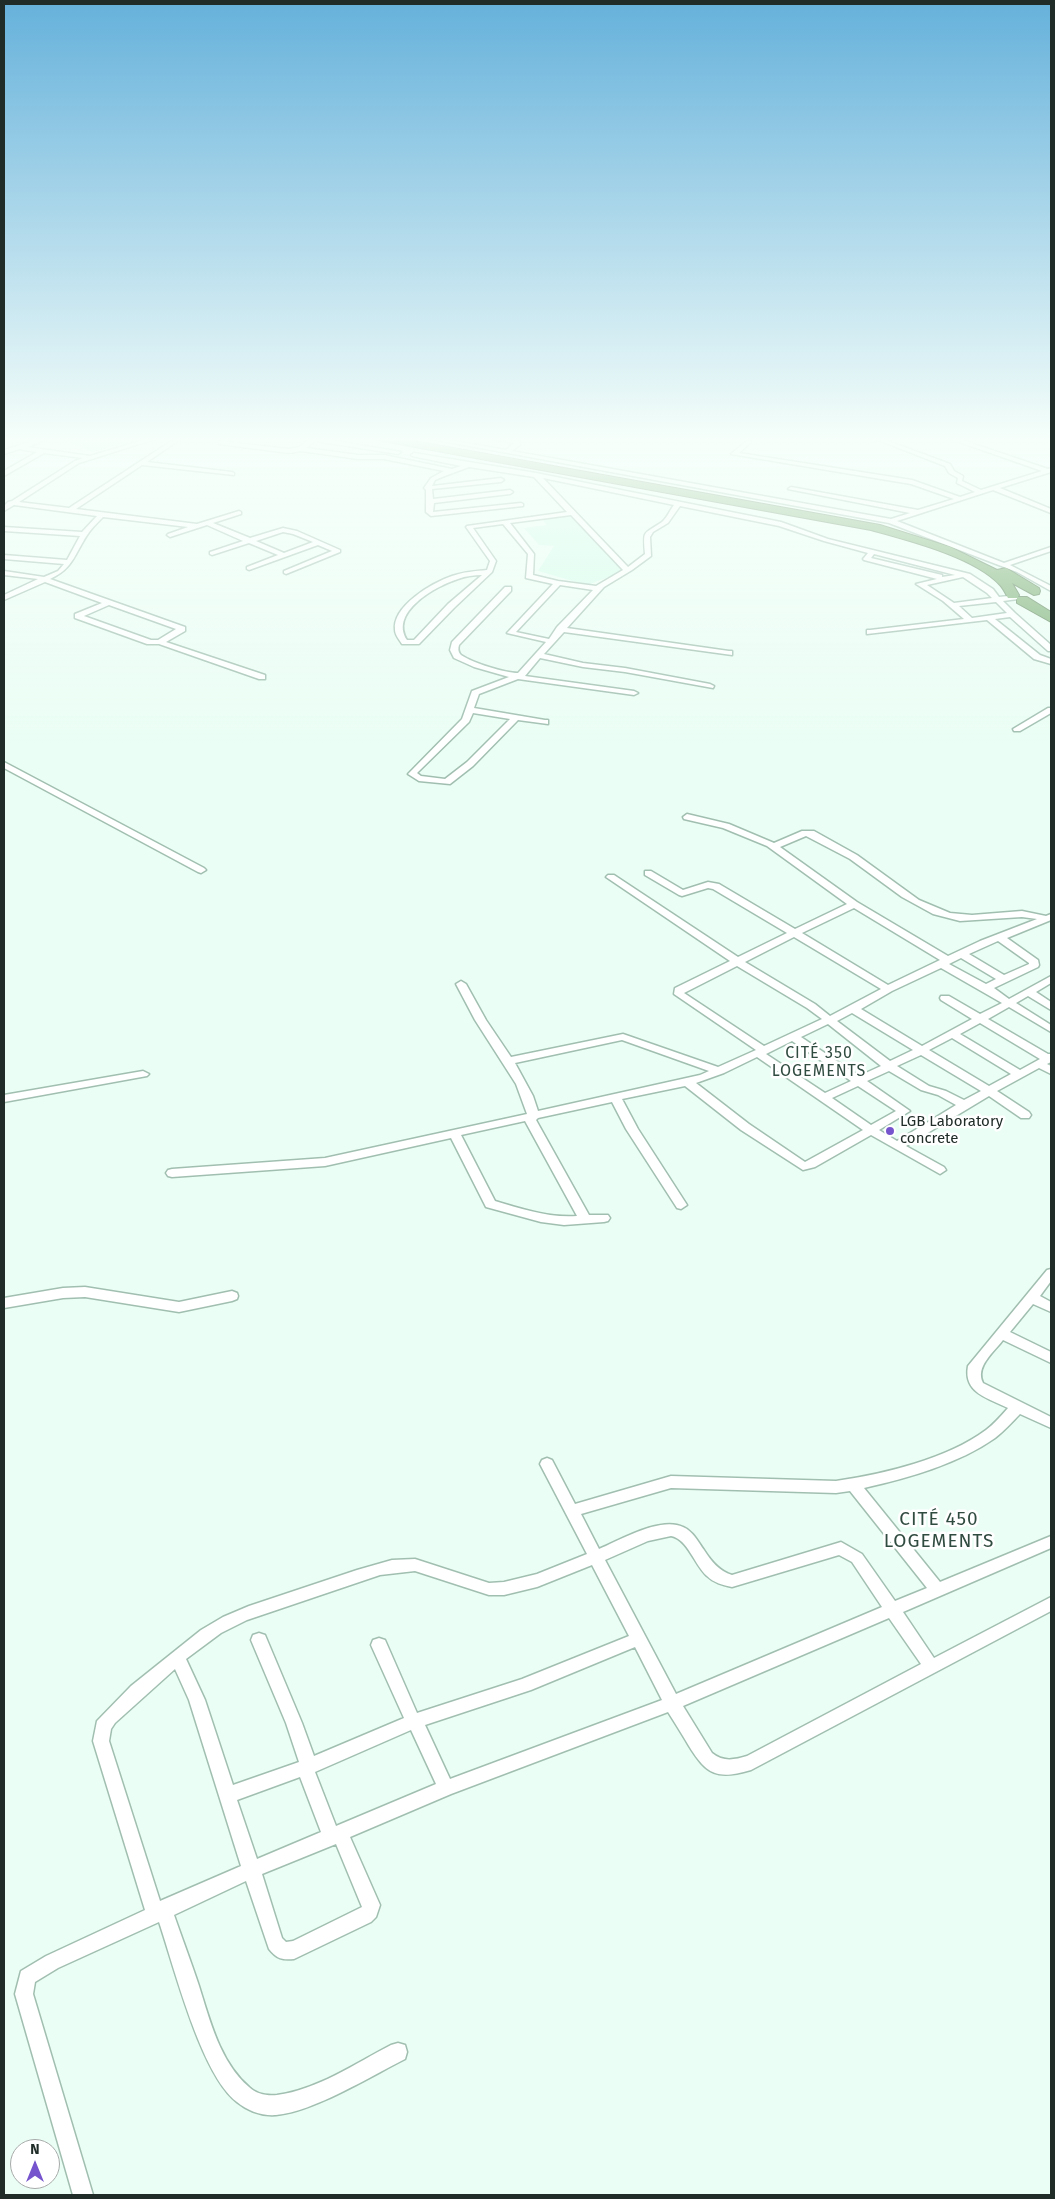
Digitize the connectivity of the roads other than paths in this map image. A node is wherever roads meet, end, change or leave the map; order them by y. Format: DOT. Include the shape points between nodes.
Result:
graph roads {
  1 [pos="80,541"];
  2 [pos="247,541"];
  3 [pos="250,541"];
  4 [pos="317,541"];
  5 [pos="478,541"];
  6 [pos="520,541"];
  7 [pos="599,541"];
  8 [pos="647,541"];
  9 [pos="829,541"];
  10 [pos="917,541"];
  11 [pos="932,541"];
  12 [pos="941,541"];
  13 [pos="320,542"];
  14 [pos="1051,549"];
  15 [pos="873,552"];
  16 [pos="212,554"];
  17 [pos="284,555"];
  18 [pos="4,557"];
  19 [pos="69,562"];
  20 [pos="1004,565"];
  21 [pos="249,568"];
  22 [pos="627,570"];
  23 [pos="286,572"];
  24 [pos="488,572"];
  25 [pos="4,573"];
  26 [pos="964,575"];
  27 [pos="944,578"];
  28 [pos="45,580"];
  29 [pos="558,583"];
  30 [pos="4,588"];
  31 [pos="597,588"];
  32 [pos="508,589"];
  33 [pos="25,590"];
  34 [pos="1045,595"];
  35 [pos="1017,597"];
  36 [pos="4,598"];
  37 [pos="997,600"];
  38 [pos="107,604"];
  39 [pos="954,605"];
  40 [pos="1012,615"];
  41 [pos="989,618"];
  42 [pos="1051,618"];
  43 [pos="970,620"];
  44 [pos="560,629"];
  45 [pos="870,632"];
  46 [pos="550,641"];
  47 [pos="160,642"];
  48 [pos="1051,649"];
  49 [pos="729,653"];
  50 [pos="538,655"];
  51 [pos="1051,662"];
  52 [pos="262,677"];
  53 [pos="519,677"];
  54 [pos="710,686"];
  55 [pos="634,693"];
  56 [pos="471,710"];
  57 [pos="1051,710"];
  58 [pos="517,717"];
  59 [pos="544,722"];
  60 [pos="1017,729"];
  61 [pos="4,765"];
  62 [pos="687,817"];
  63 [pos="774,846"];
  64 [pos="201,870"];
  65 [pos="648,873"];
  66 [pos="611,877"];
  67 [pos="854,904"];
  68 [pos="1049,918"];
  69 [pos="794,933"];
  70 [pos="999,937"];
  71 [pos="961,954"];
  72 [pos="738,962"];
  73 [pos="946,962"];
  74 [pos="1004,978"];
  75 [pos="1051,978"];
  76 [pos="461,984"];
  77 [pos="986,988"];
  78 [pos="888,989"];
  79 [pos="1029,992"];
  80 [pos="945,998"];
  81 [pos="1009,1004"];
  82 [pos="1051,1007"];
  83 [pos="854,1009"];
  84 [pos="981,1019"];
  85 [pos="828,1020"];
  86 [pos="1051,1029"];
  87 [pos="952,1034"];
  88 [pos="794,1037"];
  89 [pos="922,1050"];
  90 [pos="762,1053"];
  91 [pos="1046,1060"];
  92 [pos="510,1061"];
  93 [pos="889,1066"];
  94 [pos="720,1071"];
  95 [pos="1051,1071"];
  96 [pos="143,1074"];
  97 [pos="1019,1074"];
  98 [pos="859,1080"];
  99 [pos="687,1082"];
  100 [pos="989,1091"];
  101 [pos="616,1098"];
  102 [pos="824,1098"];
  103 [pos="4,1099"];
  104 [pos="964,1105"];
  105 [pos="1025,1115"];
  106 [pos="531,1118"];
  107 [pos="871,1129"];
  108 [pos="455,1135"];
  109 [pos="897,1146"];
  110 [pos="940,1170"];
  111 [pos="172,1173"];
  112 [pos="681,1205"];
  113 [pos="604,1218"];
  114 [pos="585,1219"];
  115 [pos="1051,1273"];
  116 [pos="232,1296"];
  117 [pos="1031,1297"];
  118 [pos="4,1303"];
  119 [pos="1051,1307"];
  120 [pos="1002,1334"];
  121 [pos="1051,1358"];
  122 [pos="1017,1408"];
  123 [pos="1051,1423"];
  124 [pos="547,1464"];
  125 [pos="854,1485"];
  126 [pos="572,1512"];
  127 [pos="1051,1542"];
  128 [pos="595,1557"];
  129 [pos="938,1590"];
  130 [pos="1051,1604"];
  131 [pos="893,1610"];
  132 [pos="638,1639"];
  133 [pos="259,1640"];
  134 [pos="379,1645"];
  135 [pos="177,1657"];
  136 [pos="932,1667"];
  137 [pos="672,1703"];
  138 [pos="414,1721"];
  139 [pos="307,1767"];
  140 [pos="446,1788"];
  141 [pos="228,1796"];
  142 [pos="336,1835"];
  143 [pos="253,1869"];
  144 [pos="159,1911"];
  145 [pos="398,2052"];
  146 [pos="83,2195"];
  1 -- 19 [label="street"];
  2 -- 16 [label="street"];
  3 -- 17 [label="street"];
  4 -- 13 [label="street"];
  5 -- 24 [label="street" via="493,561"];
  6 -- 29 [label="street" via="531,554 528,574"];
  7 -- 22 [label="street"];
  8 -- 22 [label="street" via="649,555"];
  9 -- 15 [label="street"];
  10 -- 35 [label="highway" via="977,564 1011,586"];
  11 -- 34 [label="highway" via="959,550"];
  12 -- 20 [label="street"];
  13 -- 17 [label="street"];
  13 -- 23 [label="street" via="338,552"];
  14 -- 20 [label="street"];
  15 -- 26 [label="street"];
  15 -- 27 [label="street" via="866,559"];
  17 -- 21 [label="street"];
  18 -- 19 [label="street"];
  19 -- 28 [label="street" via="60,572"];
  20 -- 34 [label="street" via="1036,579"];
  22 -- 31 [label="street"];
  24 -- 24 [label="street" via="463,575 430,588 399,620 397,630 401,638 405,642 416,642"];
  25 -- 28 [label="street"];
  26 -- 27 [label="street"];
  26 -- 37 [label="street" via="990,590"];
  27 -- 39 [label="street" via="920,584"];
  28 -- 33 [label="street"];
  28 -- 38 [label="street"];
  29 -- 31 [label="street"];
  29 -- 46 [label="street" via="511,633"];
  30 -- 33 [label="street"];
  31 -- 44 [label="street"];
  32 -- 53 [label="street" via="455,644 454,650 457,656 474,664"];
  33 -- 36 [label="street"];
  34 -- 35 [label="highway" via="1021,590 1014,592"];
  35 -- 37 [label="street"];
  35 -- 42 [label="highway"];
  37 -- 39 [label="street"];
  37 -- 40 [label="street"];
  38 -- 47 [label="street" via="182,628"];
  38 -- 47 [label="street" via="78,616 150,642"];
  39 -- 43 [label="street"];
  40 -- 41 [label="street"];
  40 -- 48 [label="street"];
  41 -- 43 [label="street"];
  41 -- 51 [label="street" via="1034,655"];
  43 -- 45 [label="street"];
  44 -- 46 [label="street"];
  44 -- 49 [label="street"];
  46 -- 50 [label="street"];
  47 -- 52 [label="street"];
  50 -- 53 [label="street"];
  50 -- 54 [label="street"];
  53 -- 55 [label="street"];
  53 -- 56 [label="street" via="478,690 473,696"];
  56 -- 58 [label="street"];
  56 -- 58 [label="street" via="466,720 413,776 447,782"];
  57 -- 60 [label="street"];
  58 -- 59 [label="street"];
  61 -- 64 [label="street"];
  62 -- 63 [label="street" via="726,826"];
  63 -- 67 [label="street"];
  63 -- 68 [label="street" via="811,833 867,866 906,896 948,916 968,919 1036,914"];
  65 -- 69 [label="street" via="682,893 706,885 716,886"];
  66 -- 72 [label="street"];
  67 -- 69 [label="street"];
  67 -- 73 [label="street"];
  68 -- 70 [label="street"];
  69 -- 72 [label="street"];
  69 -- 78 [label="street"];
  70 -- 71 [label="street"];
  70 -- 74 [label="street" via="1034,962 1034,965"];
  71 -- 73 [label="street"];
  71 -- 74 [label="street"];
  72 -- 85 [label="street" via="790,992"];
  72 -- 90 [label="street" via="680,988 678,993"];
  73 -- 77 [label="street"];
  73 -- 78 [label="street"];
  74 -- 77 [label="street"];
  75 -- 79 [label="street"];
  76 -- 92 [label="street"];
  77 -- 81 [label="street"];
  78 -- 83 [label="street"];
  79 -- 81 [label="street"];
  79 -- 82 [label="street"];
  80 -- 84 [label="street"];
  81 -- 84 [label="street"];
  81 -- 86 [label="street"];
  83 -- 85 [label="street"];
  83 -- 89 [label="street"];
  84 -- 87 [label="street"];
  84 -- 91 [label="street"];
  85 -- 88 [label="street"];
  85 -- 93 [label="street"];
  87 -- 89 [label="street"];
  87 -- 97 [label="street"];
  88 -- 90 [label="street"];
  88 -- 98 [label="street"];
  89 -- 93 [label="street"];
  89 -- 100 [label="street"];
  90 -- 94 [label="street"];
  90 -- 102 [label="street"];
  91 -- 95 [label="street"];
  91 -- 97 [label="street"];
  92 -- 94 [label="street" via="623,1037"];
  92 -- 106 [label="street" via="532,1105"];
  93 -- 98 [label="street"];
  93 -- 104 [label="street" via="924,1088"];
  94 -- 99 [label="street"];
  96 -- 103 [label="street"];
  97 -- 100 [label="street"];
  98 -- 102 [label="street"];
  98 -- 107 [label="street" via="905,1110"];
  99 -- 101 [label="street"];
  99 -- 107 [label="street" via="745,1127 804,1166"];
  100 -- 104 [label="street"];
  100 -- 105 [label="street"];
  101 -- 106 [label="street"];
  101 -- 112 [label="street"];
  102 -- 107 [label="street"];
  104 -- 109 [label="street"];
  106 -- 108 [label="street"];
  106 -- 114 [label="street"];
  107 -- 109 [label="street"];
  108 -- 111 [label="street" via="325,1162"];
  108 -- 114 [label="street" via="490,1204 552,1220"];
  109 -- 110 [label="street"];
  113 -- 114 [label="street"];
  115 -- 117 [label="street"];
  116 -- 118 [label="street" via="179,1307 85,1292"];
  117 -- 119 [label="street"];
  117 -- 120 [label="street"];
  120 -- 121 [label="street"];
  120 -- 122 [label="street" via="975,1366 973,1377 978,1386"];
  122 -- 123 [label="street"];
  122 -- 125 [label="street" via="989,1435 949,1456"];
  124 -- 126 [label="street"];
  125 -- 126 [label="street" via="672,1482"];
  125 -- 129 [label="street"];
  126 -- 128 [label="street"];
  127 -- 129 [label="street"];
  128 -- 131 [label="street" via="640,1537 678,1530 714,1576 732,1581 841,1548 857,1558"];
  128 -- 132 [label="street"];
  128 -- 135 [label="street" via="525,1584 501,1588 489,1588 415,1565 392,1566 264,1607 215,1629"];
  129 -- 131 [label="street"];
  130 -- 136 [label="street"];
  131 -- 136 [label="street"];
  131 -- 137 [label="street"];
  132 -- 137 [label="street"];
  132 -- 138 [label="street" via="525,1685"];
  133 -- 139 [label="street" via="294,1723"];
  134 -- 138 [label="street"];
  135 -- 141 [label="street" via="197,1700"];
  135 -- 144 [label="street" via="114,1713 103,1726 101,1741"];
  136 -- 137 [label="street" via="751,1762 735,1767 714,1765 706,1758"];
  137 -- 140 [label="street"];
  138 -- 139 [label="street"];
  138 -- 140 [label="street"];
  139 -- 141 [label="street"];
  139 -- 142 [label="street"];
  140 -- 142 [label="street"];
  141 -- 143 [label="street"];
  142 -- 143 [label="street"];
  142 -- 143 [label="street" via="371,1908 366,1916 294,1950 278,1948"];
  143 -- 144 [label="street"];
  144 -- 145 [label="street" via="212,2052 226,2076 257,2104 275,2106 313,2093"];
  144 -- 146 [label="street" via="52,1962 25,1981 24,1994"];
}
